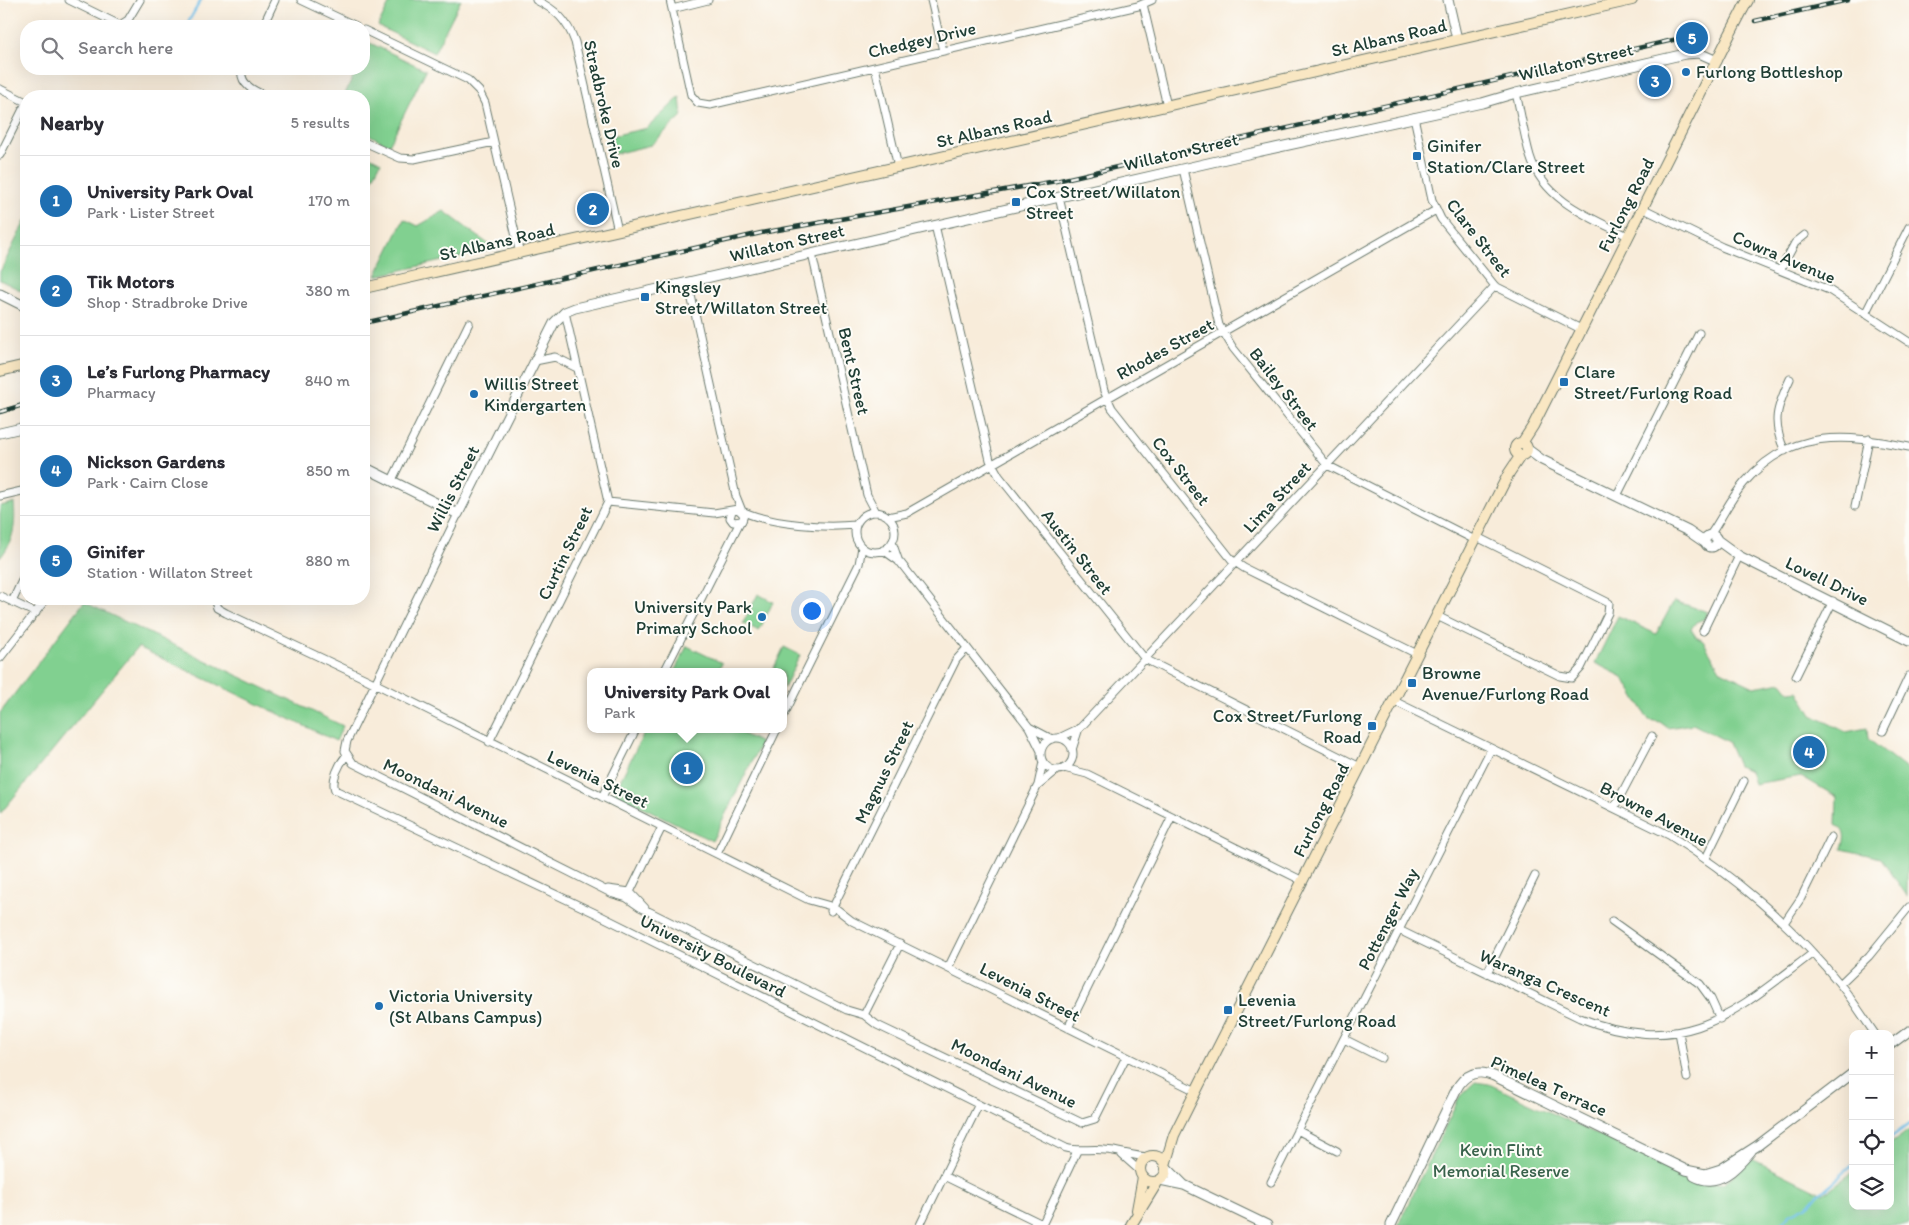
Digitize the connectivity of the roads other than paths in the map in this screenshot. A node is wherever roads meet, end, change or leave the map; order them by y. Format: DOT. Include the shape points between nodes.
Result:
graph roads {
  1 [pos="69,0"];
  2 [pos="140,0"];
  3 [pos="275,0"];
  4 [pos="301,0"];
  5 [pos="536,0"];
  6 [pos="670,0"];
  7 [pos="708,0"];
  8 [pos="931,0"];
  9 [pos="1152,0"];
  10 [pos="1448,0"];
  11 [pos="1632,0"];
  12 [pos="1745,3"];
  13 [pos="1143,4"];
  14 [pos="672,8"];
  15 [pos="107,20"];
  16 [pos="126,20"];
  17 [pos="266,20"];
  18 [pos="343,20"];
  19 [pos="370,33"];
  20 [pos="1457,38"];
  21 [pos="942,51"];
  22 [pos="1717,61"];
  23 [pos="875,67"];
  24 [pos="242,75"];
  25 [pos="0,89"];
  26 [pos="257,90"];
  27 [pos="1516,93"];
  28 [pos="20,99"];
  29 [pos="1167,106"];
  30 [pos="20,114"];
  31 [pos="1414,117"];
  32 [pos="494,142"];
  33 [pos="370,145"];
  34 [pos="0,155"];
  35 [pos="898,167"];
  36 [pos="1183,169"];
  37 [pos="1059,197"];
  38 [pos="1642,208"];
  39 [pos="1436,210"];
  40 [pos="935,225"];
  41 [pos="1909,227"];
  42 [pos="618,231"];
  43 [pos="1804,235"];
  44 [pos="1628,236"];
  45 [pos="520,254"];
  46 [pos="812,254"];
  47 [pos="1781,269"];
  48 [pos="688,282"];
  49 [pos="1495,286"];
  50 [pos="370,287"];
  51 [pos="0,294"];
  52 [pos="20,304"];
  53 [pos="565,312"];
  54 [pos="1865,314"];
  55 [pos="469,323"];
  56 [pos="1581,329"];
  57 [pos="1699,333"];
  58 [pos="1223,334"];
  59 [pos="1909,342"];
  60 [pos="535,361"];
  61 [pos="20,366"];
  62 [pos="577,368"];
  63 [pos="0,370"];
  64 [pos="1790,379"];
  65 [pos="1106,399"];
  66 [pos="20,428"];
  67 [pos="0,433"];
  68 [pos="1869,439"];
  69 [pos="1909,447"];
  70 [pos="1522,450"];
  71 [pos="1784,451"];
  72 [pos="1327,465"];
  73 [pos="992,466"];
  74 [pos="370,470"];
  75 [pos="392,480"];
  76 [pos="20,491"];
  77 [pos="867,495"];
  78 [pos="0,496"];
  79 [pos="736,496"];
  80 [pos="1617,496"];
  81 [pos="608,502"];
  82 [pos="1855,506"];
  83 [pos="743,512"];
  84 [pos="876,512"];
  85 [pos="458,514"];
  86 [pos="866,514"];
  87 [pos="907,514"];
  88 [pos="735,517"];
  89 [pos="888,517"];
  90 [pos="760,518"];
  91 [pos="856,525"];
  92 [pos="835,527"];
  93 [pos="894,529"];
  94 [pos="855,535"];
  95 [pos="1476,538"];
  96 [pos="1712,539"];
  97 [pos="892,542"];
  98 [pos="862,547"];
  99 [pos="883,550"];
  100 [pos="872,552"];
  101 [pos="1739,556"];
  102 [pos="900,562"];
  103 [pos="1236,563"];
  104 [pos="859,564"];
  105 [pos="20,585"];
  106 [pos="0,596"];
  107 [pos="12,602"];
  108 [pos="1833,602"];
  109 [pos="42,605"];
  110 [pos="216,605"];
  111 [pos="36,613"];
  112 [pos="1437,616"];
  113 [pos="1702,631"];
  114 [pos="1909,641"];
  115 [pos="966,648"];
  116 [pos="1417,654"];
  117 [pos="0,658"];
  118 [pos="1145,659"];
  119 [pos="666,668"];
  120 [pos="1796,676"];
  121 [pos="1909,676"];
  122 [pos="374,684"];
  123 [pos="1394,701"];
  124 [pos="787,710"];
  125 [pos="1029,727"];
  126 [pos="1080,728"];
  127 [pos="1883,731"];
  128 [pos="634,733"];
  129 [pos="776,733"];
  130 [pos="1652,736"];
  131 [pos="1056,738"];
  132 [pos="489,742"];
  133 [pos="1072,750"];
  134 [pos="1491,750"];
  135 [pos="1041,751"];
  136 [pos="346,756"];
  137 [pos="1072,758"];
  138 [pos="1043,762"];
  139 [pos="1360,767"];
  140 [pos="1061,769"];
  141 [pos="1088,774"];
  142 [pos="1744,781"];
  143 [pos="1038,786"];
  144 [pos="602,797"];
  145 [pos="1614,808"];
  146 [pos="1172,816"];
  147 [pos="662,827"];
  148 [pos="1831,837"];
  149 [pos="717,854"];
  150 [pos="1706,858"];
  151 [pos="1535,876"];
  152 [pos="1303,881"];
  153 [pos="628,895"];
  154 [pos="1909,907"];
  155 [pos="833,909"];
  156 [pos="1612,922"];
  157 [pos="1784,923"];
  158 [pos="1399,930"];
  159 [pos="900,944"];
  160 [pos="1813,953"];
  161 [pos="948,968"];
  162 [pos="1487,973"];
  163 [pos="1840,984"];
  164 [pos="866,1012"];
  165 [pos="1720,1019"];
  166 [pos="1068,1028"];
  167 [pos="1872,1030"];
  168 [pos="1679,1032"];
  169 [pos="1909,1032"];
  170 [pos="1344,1039"];
  171 [pos="1894,1042"];
  172 [pos="1126,1057"];
  173 [pos="1382,1058"];
  174 [pos="1852,1075"];
  175 [pos="1687,1078"];
  176 [pos="1196,1091"];
  177 [pos="978,1106"];
  178 [pos="1297,1130"];
  179 [pos="1174,1135"];
  180 [pos="1077,1151"];
  181 [pos="1114,1151"];
  182 [pos="1337,1151"];
  183 [pos="1152,1156"];
  184 [pos="1165,1166"];
  185 [pos="1142,1174"];
  186 [pos="944,1176"];
  187 [pos="1159,1181"];
  188 [pos="1271,1182"];
  189 [pos="1184,1185"];
  190 [pos="1133,1221"];
  191 [pos="1042,1224"];
  192 [pos="920,1225"];
  193 [pos="1268,1225"];
  194 [pos="1391,1225"];
  1 -- 15 [label="street"];
  2 -- 16 [label="street"];
  3 -- 17 [label="street"];
  4 -- 18 [label="street"];
  5 -- 42 [label="street, Stradbroke Drive" via="559,14 571,30"];
  6 -- 14 [label="street"];
  7 -- 14 [label="street"];
  8 -- 21 [label="street"];
  9 -- 13 [label="street, Chedgey Drive"];
  10 -- 20 [label="street"];
  11 -- 20 [label="main road, St Albans Road"];
  12 -- 22 [label="main road, Furlong Road, bridge"];
  13 -- 21 [label="street, Chedgey Drive"];
  13 -- 29 [label="street"];
  14 -- 23 [label="street, Chedgey Drive" via="691,95 698,103 710,104"];
  19 -- 32 [label="street" via="474,85 483,98"];
  20 -- 29 [label="main road, St Albans Road"];
  21 -- 23 [label="street, Chedgey Drive"];
  22 -- 27 [label="street, Willaton Street" via="1691,53"];
  22 -- 38 [label="main road, Furlong Road"];
  23 -- 35 [label="street"];
  24 -- 26 [label="street" via="244,82"];
  25 -- 28 [label="street"];
  27 -- 31 [label="street, Willaton Street"];
  27 -- 44 [label="street" via="1531,157 1550,187 1563,202"];
  29 -- 35 [label="main road, St Albans Road"];
  30 -- 34 [label="street"];
  31 -- 36 [label="street, Willaton Street"];
  31 -- 39 [label="street, Clare Street"];
  32 -- 33 [label="street" via="414,159 400,158"];
  32 -- 45 [label="street"];
  35 -- 42 [label="main road, St Albans Road"];
  36 -- 37 [label="street, Willaton Street"];
  36 -- 58 [label="street, Bailey Street"];
  37 -- 40 [label="street, Willaton Street"];
  37 -- 65 [label="street, Cox Street"];
  38 -- 44 [label="main road, Furlong Road"];
  38 -- 47 [label="street, Cowra Avenue" via="1722,247"];
  39 -- 49 [label="street, Clare Street"];
  39 -- 58 [label="street, Rhodes Street"];
  40 -- 46 [label="street, Willaton Street"];
  40 -- 73 [label="street, Austin Street"];
  41 -- 54 [label="street"];
  42 -- 45 [label="main road, St Albans Road"];
  43 -- 47 [label="street" via="1795,243"];
  44 -- 56 [label="main road, Furlong Road"];
  45 -- 50 [label="main road, St Albans Road"];
  46 -- 48 [label="street, Willaton Street"];
  46 -- 77 [label="street, Bent Street"];
  47 -- 54 [label="street, Cowra Avenue" via="1829,290"];
  48 -- 53 [label="street, Willaton Street"];
  48 -- 79 [label="street"];
  49 -- 56 [label="street, Clare Street"];
  49 -- 72 [label="street, Lima Street"];
  51 -- 52 [label="street"];
  53 -- 60 [label="street, Willis Street" via="554,323"];
  53 -- 62 [label="street, Curtin Street"];
  54 -- 59 [label="street, Cowra Avenue"];
  55 -- 75 [label="street"];
  56 -- 70 [label="main road, Furlong Road"];
  57 -- 80 [label="street"];
  58 -- 65 [label="street, Rhodes Street"];
  58 -- 72 [label="street, Bailey Street"];
  60 -- 62 [label="street" via="555,358"];
  60 -- 85 [label="street, Willis Street"];
  61 -- 63 [label="main road"];
  62 -- 81 [label="street, Curtin Street"];
  64 -- 71 [label="street" via="1780,401 1776,422"];
  65 -- 73 [label="street, Rhodes Street"];
  65 -- 103 [label="street, Cox Street"];
  66 -- 67 [label="street"];
  68 -- 69 [label="street"];
  68 -- 71 [label="street" via="1832,437"];
  68 -- 82 [label="street"];
  70 -- 80 [label="street, Lovell Drive"];
  70 -- 95 [label="main road, Furlong Road"];
  71 -- 96 [label="street" via="1763,464 1742,484"];
  72 -- 95 [label="street, Bailey Street"];
  72 -- 103 [label="street, Lima Street"];
  73 -- 87 [label="street, Rhodes Street"];
  73 -- 118 [label="street, Austin Street"];
  74 -- 75 [label="street"];
  75 -- 85 [label="street"];
  76 -- 78 [label="street"];
  77 -- 84 [label="street, Bent Street"];
  77 -- 86 [label="street, Bent Street"];
  79 -- 83 [label="street"];
  79 -- 88 [label="street"];
  80 -- 96 [label="street, Lovell Drive" via="1688,531"];
  81 -- 88 [label="street"];
  81 -- 132 [label="street, Curtin Street"];
  83 -- 88 [label="street"];
  83 -- 90 [label="street"];
  84 -- 86 [label="street"];
  84 -- 89 [label="street"];
  85 -- 122 [label="street, Willis Street"];
  86 -- 91 [label="street"];
  87 -- 89 [label="street, Rhodes Street"];
  87 -- 93 [label="street, Rhodes Street"];
  88 -- 90 [label="street"];
  88 -- 119 [label="street" via="731,536"];
  89 -- 93 [label="street"];
  90 -- 92 [label="street"];
  91 -- 92 [label="street"];
  91 -- 94 [label="street"];
  92 -- 94 [label="street"];
  93 -- 97 [label="street"];
  94 -- 98 [label="street"];
  95 -- 112 [label="main road, Furlong Road"];
  95 -- 112 [label="street, Bailey Street" via="1609,603 1608,613 1581,668 1572,678 1560,676"];
  96 -- 101 [label="street, Lovell Drive"];
  97 -- 99 [label="street"];
  97 -- 102 [label="street"];
  98 -- 100 [label="street"];
  98 -- 104 [label="street"];
  99 -- 100 [label="street"];
  99 -- 102 [label="street"];
  100 -- 104 [label="street"];
  101 -- 108 [label="street, Lovell Drive"];
  101 -- 113 [label="street"];
  102 -- 115 [label="street"];
  103 -- 116 [label="street, Cox Street"];
  103 -- 118 [label="street, Lima Street"];
  104 -- 124 [label="street"];
  105 -- 107 [label="street"];
  106 -- 107 [label="street"];
  107 -- 111 [label="street"];
  108 -- 114 [label="street, Lovell Drive"];
  108 -- 120 [label="street"];
  109 -- 111 [label="street"];
  110 -- 122 [label="street, Levenia Street" via="226,613"];
  111 -- 117 [label="street"];
  112 -- 116 [label="main road, Furlong Road"];
  115 -- 125 [label="street"];
  115 -- 155 [label="street, Magnus Street" via="956,660"];
  116 -- 123 [label="main road, Furlong Road"];
  118 -- 126 [label="street, Lima Street"];
  118 -- 139 [label="street, Austin Street"];
  121 -- 127 [label="street"];
  122 -- 132 [label="street, Levenia Street"];
  122 -- 136 [label="street" via="347,741"];
  123 -- 134 [label="street, Browne Avenue"];
  123 -- 139 [label="main road, Furlong Road"];
  125 -- 131 [label="street"];
  125 -- 135 [label="street"];
  126 -- 131 [label="street, Lima Street"];
  126 -- 133 [label="street, Lima Street"];
  128 -- 144 [label="street"];
  129 -- 149 [label="street"];
  130 -- 145 [label="street"];
  131 -- 133 [label="street" via="1067,742"];
  131 -- 135 [label="street" via="1045,743"];
  132 -- 144 [label="street, Levenia Street"];
  133 -- 137 [label="street"];
  134 -- 145 [label="street, Browne Avenue"];
  134 -- 158 [label="street, Pottenger Way"];
  135 -- 138 [label="street"];
  136 -- 153 [label="street, Moondani Avenue" via="359,767 613,894"];
  136 -- 177 [label="street, University Boulevard" via="337,770 335,790 595,913"];
  137 -- 140 [label="street"];
  137 -- 141 [label="street"];
  138 -- 140 [label="street" via="1049,768"];
  138 -- 143 [label="street"];
  139 -- 152 [label="main road, Furlong Road"];
  140 -- 141 [label="street"];
  140 -- 143 [label="street"];
  141 -- 146 [label="street"];
  142 -- 150 [label="street"];
  143 -- 161 [label="street"];
  144 -- 147 [label="street, Levenia Street"];
  145 -- 150 [label="street, Browne Avenue" via="1669,835"];
  146 -- 152 [label="street"];
  146 -- 166 [label="street"];
  147 -- 149 [label="street, Levenia Street"];
  147 -- 153 [label="street"];
  148 -- 157 [label="street" via="1801,898"];
  149 -- 155 [label="street, Levenia Street" via="816,906"];
  150 -- 157 [label="street, Browne Avenue"];
  151 -- 162 [label="street"];
  152 -- 176 [label="main road, Furlong Road"];
  153 -- 164 [label="street, Moondani Avenue" via="647,910 852,1013"];
  154 -- 163 [label="street" via="1869,956"];
  155 -- 159 [label="street, Levenia Street" via="842,919"];
  156 -- 165 [label="street" via="1700,984"];
  157 -- 160 [label="street, Browne Avenue"];
  158 -- 162 [label="street, Waranga Crescent"];
  158 -- 170 [label="street, Pottenger Way"];
  159 -- 161 [label="street, Levenia Street"];
  159 -- 164 [label="street"];
  160 -- 163 [label="street, Browne Avenue"];
  160 -- 165 [label="street, Waranga Crescent"];
  161 -- 166 [label="street, Levenia Street"];
  162 -- 168 [label="street, Waranga Crescent" via="1603,1027 1643,1035"];
  163 -- 167 [label="street, Browne Avenue"];
  164 -- 172 [label="street, Moondani Avenue" via="877,1025 1082,1123 1095,1119"];
  165 -- 168 [label="street, Waranga Crescent"];
  166 -- 172 [label="street, Levenia Street"];
  168 -- 175 [label="street"];
  169 -- 171 [label="street"];
  170 -- 173 [label="street"];
  170 -- 178 [label="street, Pottenger Way"];
  172 -- 176 [label="street, Levenia Street"];
  174 -- 194 [label="street, Pimelea Terrace" via="1756,1146 1723,1178 1714,1177 1706,1181 1494,1076 1479,1072 1463,1079 1456,1090"];
  176 -- 179 [label="main road, Furlong Road"];
  177 -- 180 [label="street, University Boulevard" via="1042,1138"];
  177 -- 186 [label="street"];
  178 -- 182 [label="street"];
  178 -- 188 [label="street, Pottenger Way"];
  179 -- 183 [label="main road, Furlong Road"];
  179 -- 184 [label="main road, Furlong Road"];
  180 -- 181 [label="street, University Boulevard"];
  180 -- 191 [label="street"];
  181 -- 183 [label="street, University Boulevard" via="1136,1157"];
  181 -- 185 [label="street" via="1127,1158"];
  183 -- 184 [label="main road" via="1162,1160"];
  183 -- 185 [label="main road" via="1144,1160"];
  184 -- 187 [label="main road" via="1165,1174"];
  184 -- 189 [label="street"];
  185 -- 187 [label="main road" via="1150,1182"];
  185 -- 190 [label="main road"];
  186 -- 191 [label="street"];
  186 -- 192 [label="street"];
  187 -- 189 [label="street"];
  187 -- 190 [label="main road"];
  189 -- 193 [label="street"];
}
